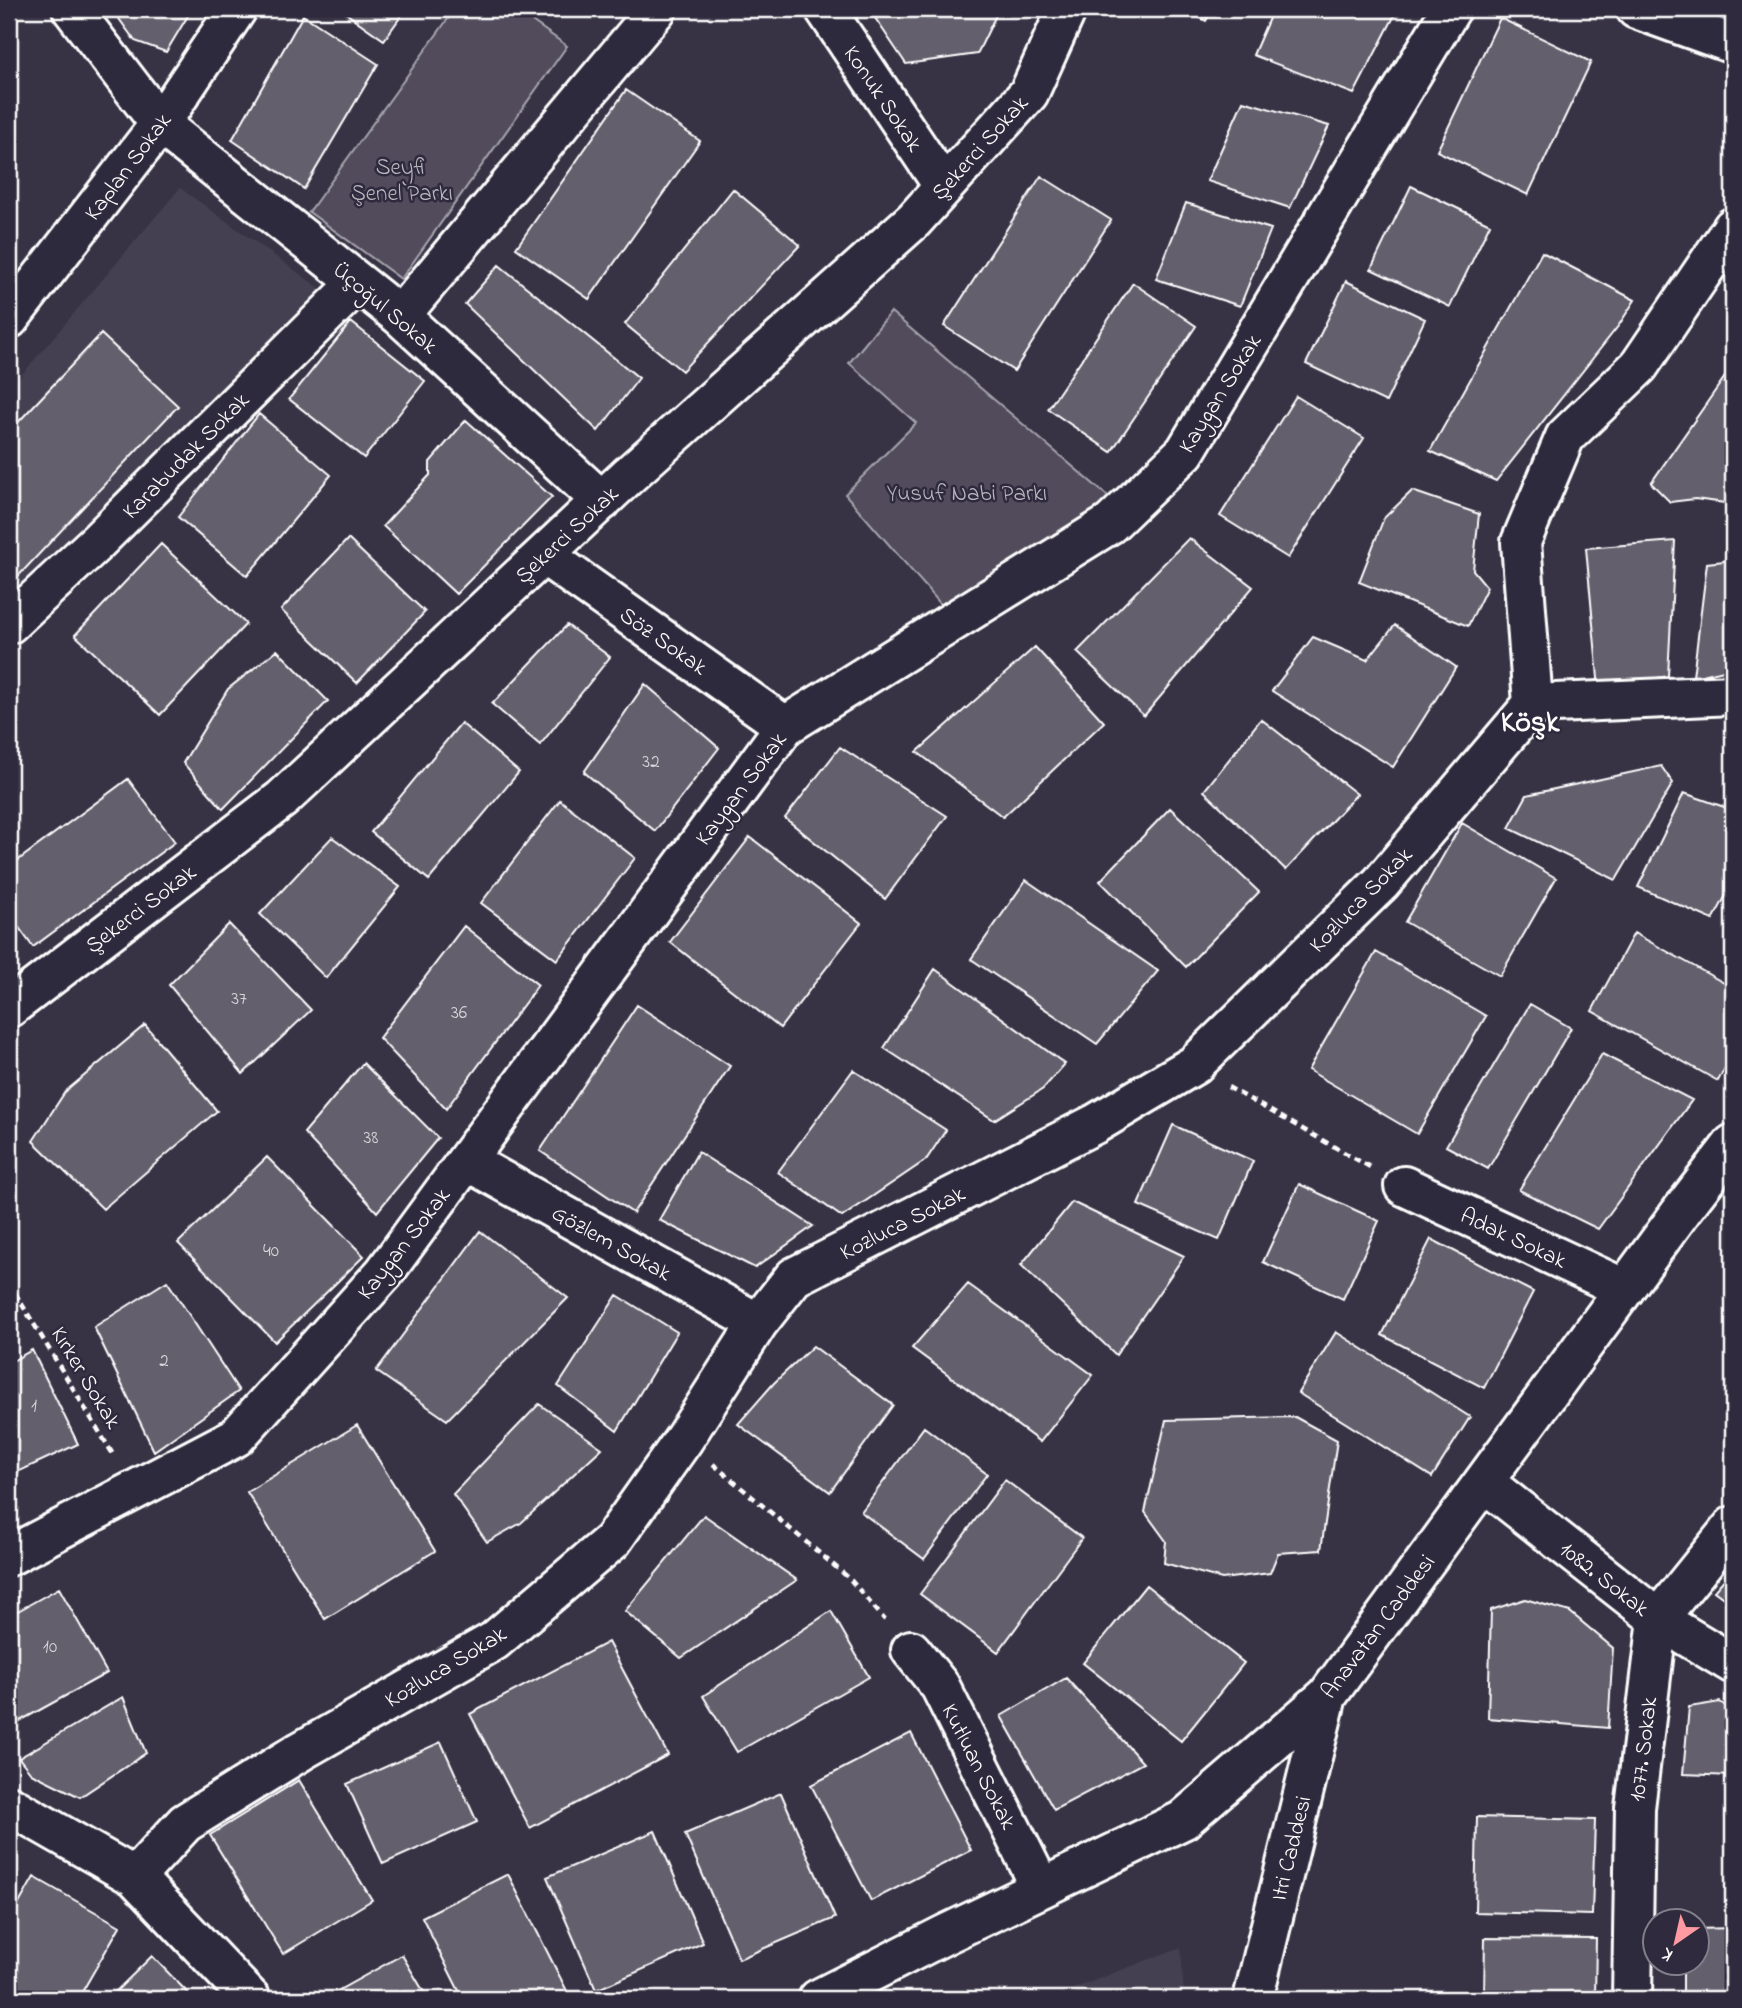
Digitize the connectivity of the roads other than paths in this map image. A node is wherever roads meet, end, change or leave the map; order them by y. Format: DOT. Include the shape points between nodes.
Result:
graph roads {
  1 [pos="72,9"];
  2 [pos="237,9"];
  3 [pos="657,9"];
  4 [pos="824,9"];
  5 [pos="1067,9"];
  6 [pos="1451,9"];
  7 [pos="1636,9"];
  8 [pos="1733,44"];
  9 [pos="160,124"];
  10 [pos="944,187"];
  11 [pos="1733,227"];
  12 [pos="358,283"];
  13 [pos="12,308"];
  14 [pos="400,316"];
  15 [pos="602,501"];
  16 [pos="544,555"];
  17 [pos="9,624"];
  18 [pos="1733,695"];
  19 [pos="1533,704"];
  20 [pos="785,726"];
  21 [pos="9,1008"];
  22 [pos="1733,1144"];
  23 [pos="467,1161"];
  24 [pos="1404,1186"];
  25 [pos="1625,1289"];
  26 [pos="758,1323"];
  27 [pos="1484,1482"];
  28 [pos="1733,1526"];
  29 [pos="9,1556"];
  30 [pos="1658,1619"];
  31 [pos="911,1650"];
  32 [pos="1733,1664"];
  33 [pos="1327,1696"];
  34 [pos="9,1805"];
  35 [pos="135,1877"];
  36 [pos="1041,1888"];
  37 [pos="251,1999"];
  38 [pos="818,1999"];
  39 [pos="1253,1999"];
  40 [pos="1632,1999"];
  1 -- 9 [label="street, Üçoğul Sokak"];
  2 -- 9 [label="street, Kaplan Sokak"];
  3 -- 14 [label="street"];
  4 -- 10 [label="street, Konuk Sokak"];
  5 -- 10 [label="street, Şekerci Sokak" via="1029,93"];
  6 -- 20 [label="street, Kaygan Sokak" via="1185,453 1110,524"];
  7 -- 8 [label="street"];
  9 -- 12 [label="street, Üçoğul Sokak"];
  9 -- 13 [label="street, Kaplan Sokak"];
  10 -- 15 [label="street, Şekerci Sokak" via="914,220"];
  11 -- 19 [label="street" via="1639,366 1564,437 1521,542"];
  12 -- 14 [label="street, Üçoğul Sokak"];
  12 -- 17 [label="street, Karabudak Sokak"];
  14 -- 15 [label="street, Üçoğul Sokak"];
  15 -- 16 [label="street, Şekerci Sokak"];
  16 -- 20 [label="street, Söz Sokak"];
  16 -- 21 [label="street, Şekerci Sokak" via="282,799"];
  18 -- 19 [label="street"];
  19 -- 26 [label="street, Kozluca Sokak" via="1381,883 1194,1065 1095,1124 794,1277"];
  20 -- 23 [label="street, Kaygan Sokak"];
  22 -- 25 [label="street, Anavatan Caddesi"];
  23 -- 26 [label="street, Gözlem Sokak"];
  23 -- 29 [label="street, Kaygan Sokak" via="384,1273 236,1437"];
  24 -- 25 [label="street, Adak Sokak"];
  25 -- 27 [label="street, Anavatan Caddesi"];
  26 -- 35 [label="street, Kozluca Sokak" via="612,1541 494,1641 185,1823"];
  27 -- 30 [label="street, 1082. Sokak"];
  27 -- 33 [label="street, Anavatan Caddesi"];
  28 -- 30 [label="street"];
  30 -- 32 [label="street, 1082. Sokak"];
  30 -- 40 [label="street, 1077. Sokak" via="1634,1808"];
  31 -- 36 [label="street, Kutluan Sokak" via="940,1686"];
  33 -- 36 [label="street, Anavatan Caddesi" via="1183,1820"];
  33 -- 39 [label="street, Itri Caddesi"];
  34 -- 35 [label="street"];
  35 -- 37 [label="street"];
  36 -- 38 [label="street, Anavatan Caddesi"];
}
